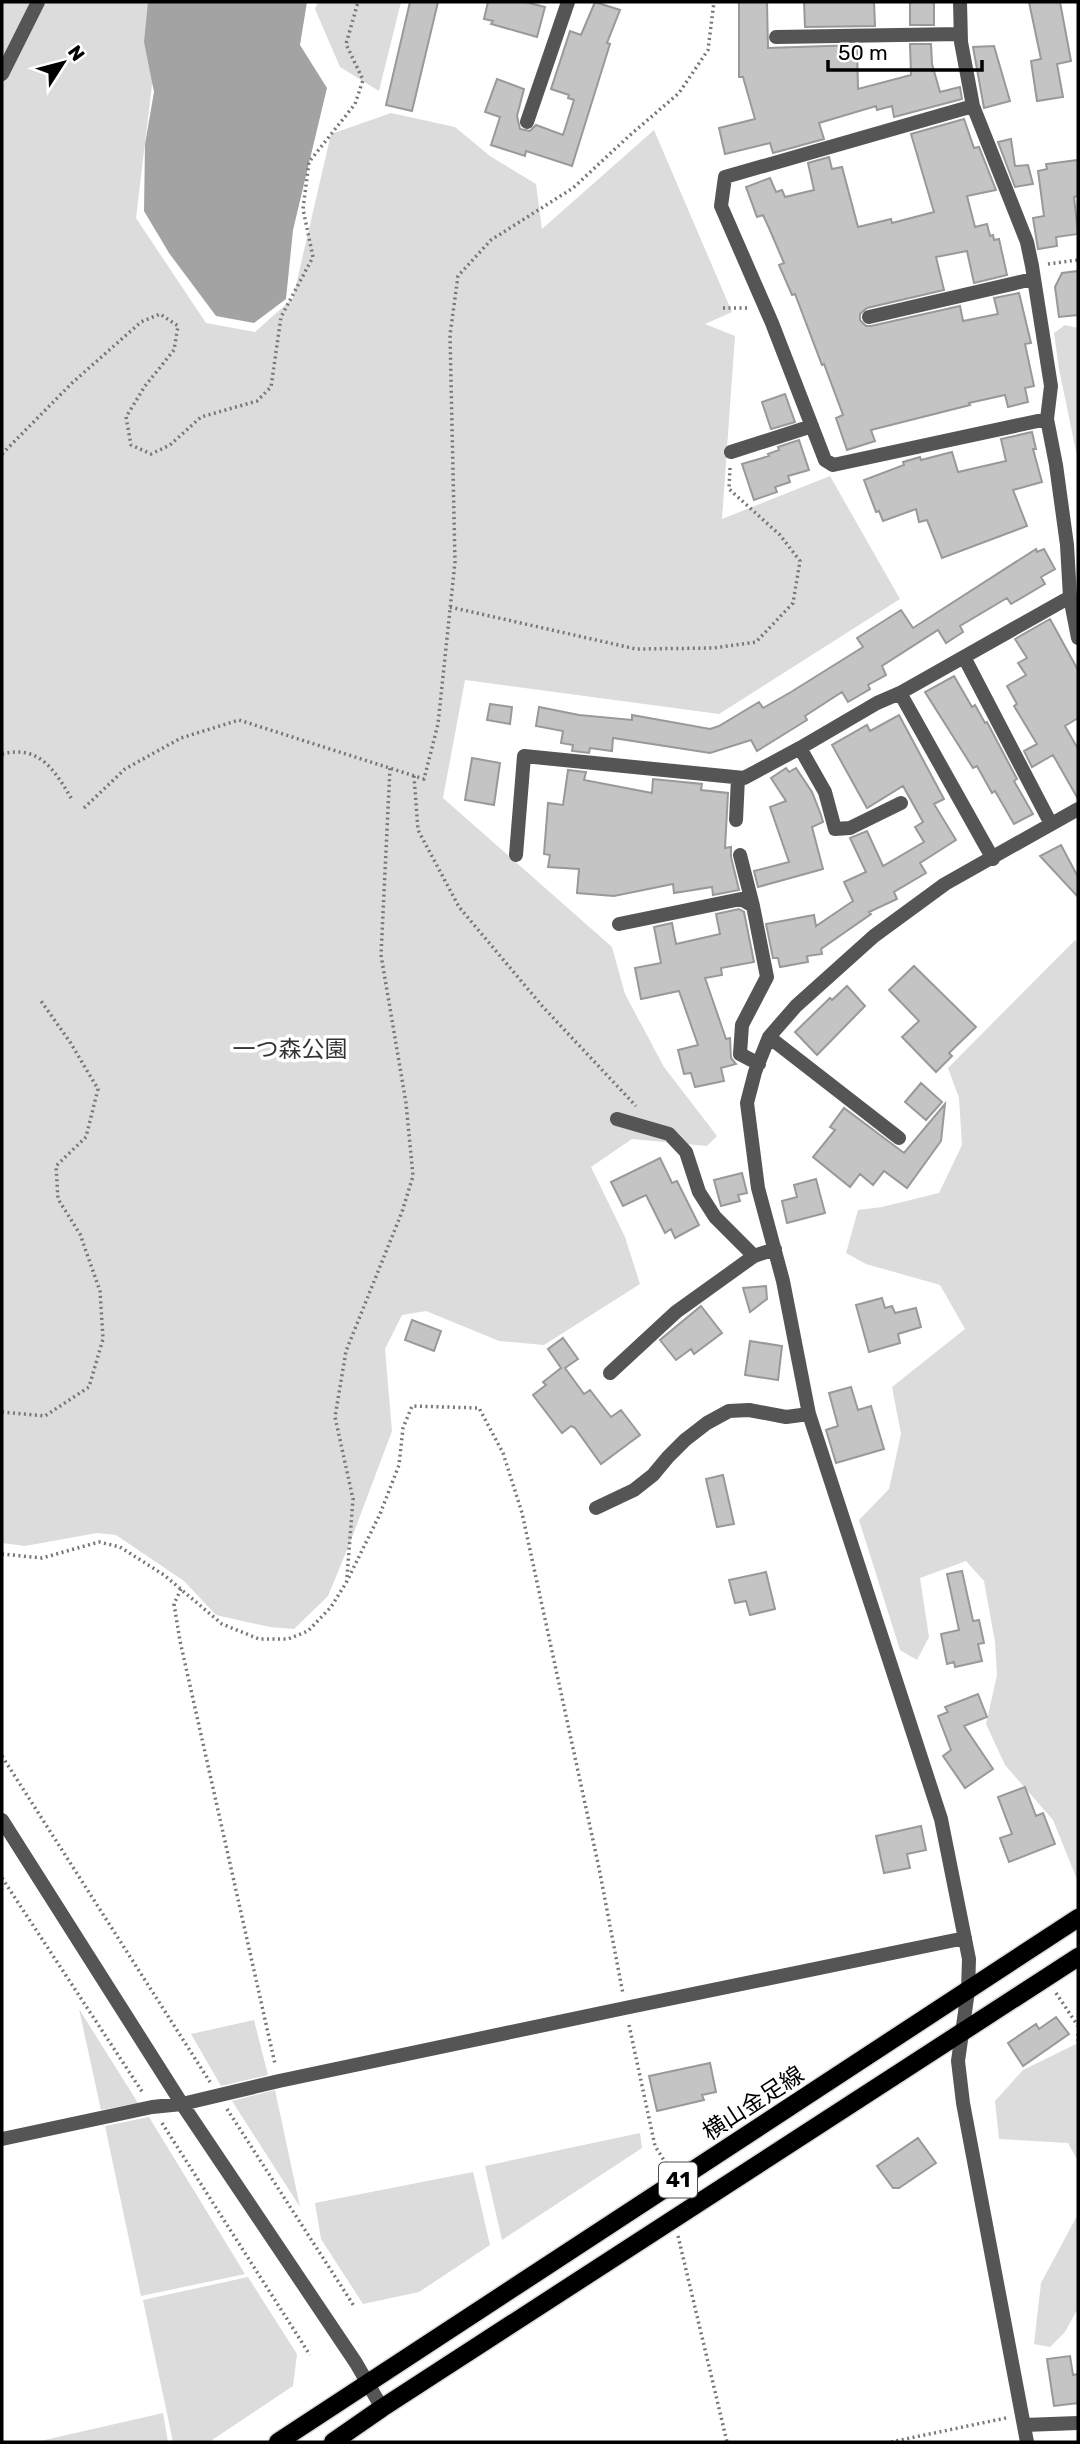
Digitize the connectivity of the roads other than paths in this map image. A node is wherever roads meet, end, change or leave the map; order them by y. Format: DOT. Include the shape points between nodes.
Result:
graph roads {
  1 [pos="38,2"];
  2 [pos="568,2"];
  3 [pos="960,2"];
  4 [pos="960,34"];
  5 [pos="776,37"];
  6 [pos="2,74"];
  7 [pos="973,106"];
  8 [pos="527,122"];
  9 [pos="1033,272"];
  10 [pos="869,317"];
  11 [pos="1047,419"];
  12 [pos="813,426"];
  13 [pos="731,452"];
  14 [pos="1070,597"];
  15 [pos="1078,638"];
  16 [pos="964,657"];
  17 [pos="900,693"];
  18 [pos="800,748"];
  19 [pos="738,778"];
  20 [pos="901,803"];
  21 [pos="1078,809"];
  22 [pos="737,820"];
  23 [pos="1051,824"];
  24 [pos="516,855"];
  25 [pos="740,855"];
  26 [pos="993,859"];
  27 [pos="753,906"];
  28 [pos="619,924"];
  29 [pos="769,1037"];
  30 [pos="758,1064"];
  31 [pos="617,1119"];
  32 [pos="899,1138"];
  33 [pos="775,1249"];
  34 [pos="754,1256"];
  35 [pos="610,1373"];
  36 [pos="809,1414"];
  37 [pos="596,1508"];
  38 [pos="2,1820"];
  39 [pos="1078,1919"];
  40 [pos="965,1938"];
  41 [pos="1078,1957"];
  42 [pos="968,1991"];
  43 [pos="961,2034"];
  44 [pos="182,2104"];
  45 [pos="2,2139"];
  46 [pos="367,2383"];
  47 [pos="382,2408"];
  48 [pos="1023,2420"];
  49 [pos="1078,2423"];
  50 [pos="278,2442"];
  51 [pos="333,2442"];
  52 [pos="1027,2442"];
  1 -- 6 [label="street"];
  2 -- 8 [label="street"];
  3 -- 4 [label="street"];
  4 -- 5 [label="street"];
  4 -- 7 [label="street"];
  7 -- 9 [label="street" via="1027,242"];
  7 -- 12 [label="street" via="725,177 721,206"];
  9 -- 10 [label="street"];
  9 -- 11 [label="street" via="1051,386"];
  11 -- 12 [label="street" via="833,465 825,460"];
  11 -- 14 [label="street" via="1067,545"];
  12 -- 13 [label="street"];
  14 -- 15 [label="street"];
  14 -- 16 [label="street"];
  16 -- 17 [label="street"];
  16 -- 23 [label="street"];
  17 -- 18 [label="street"];
  17 -- 26 [label="street"];
  18 -- 19 [label="street"];
  18 -- 20 [label="street" via="825,792 835,829 850,828"];
  19 -- 22 [label="street"];
  19 -- 24 [label="street" via="524,755"];
  21 -- 23 [label="street"];
  23 -- 26 [label="street"];
  25 -- 27 [label="street"];
  26 -- 29 [label="street" via="945,884 874,936 796,1006"];
  27 -- 28 [label="street" via="741,899"];
  27 -- 30 [label="street" via="767,977 742,1026 740,1054"];
  29 -- 30 [label="street"];
  29 -- 32 [label="street"];
  30 -- 33 [label="street" via="747,1103 758,1188"];
  31 -- 34 [label="street" via="669,1134 686,1152 699,1192 715,1217"];
  33 -- 34 [label="street"];
  33 -- 36 [label="street"];
  34 -- 35 [label="street" via="676,1312"];
  36 -- 37 [label="street" via="786,1417 729,1411 685,1440 634,1490"];
  36 -- 40 [label="street" via="941,1819"];
  38 -- 44 [label="street"];
  39 -- 42 [label="main road, 横山金足線 / 41"];
  40 -- 42 [label="street"];
  40 -- 44 [label="street"];
  41 -- 43 [label="main road, 41"];
  42 -- 43 [label="street"];
  42 -- 46 [label="main road, 横山金足線 / 41"];
  43 -- 47 [label="main road, 41"];
  43 -- 48 [label="street" via="962,2103"];
  44 -- 45 [label="street"];
  44 -- 46 [label="street"];
  46 -- 47 [label="street"];
  46 -- 50 [label="main road, 横山金足線 / 41"];
  47 -- 51 [label="main road, 41"];
  48 -- 49 [label="street"];
  48 -- 52 [label="street"];
}
